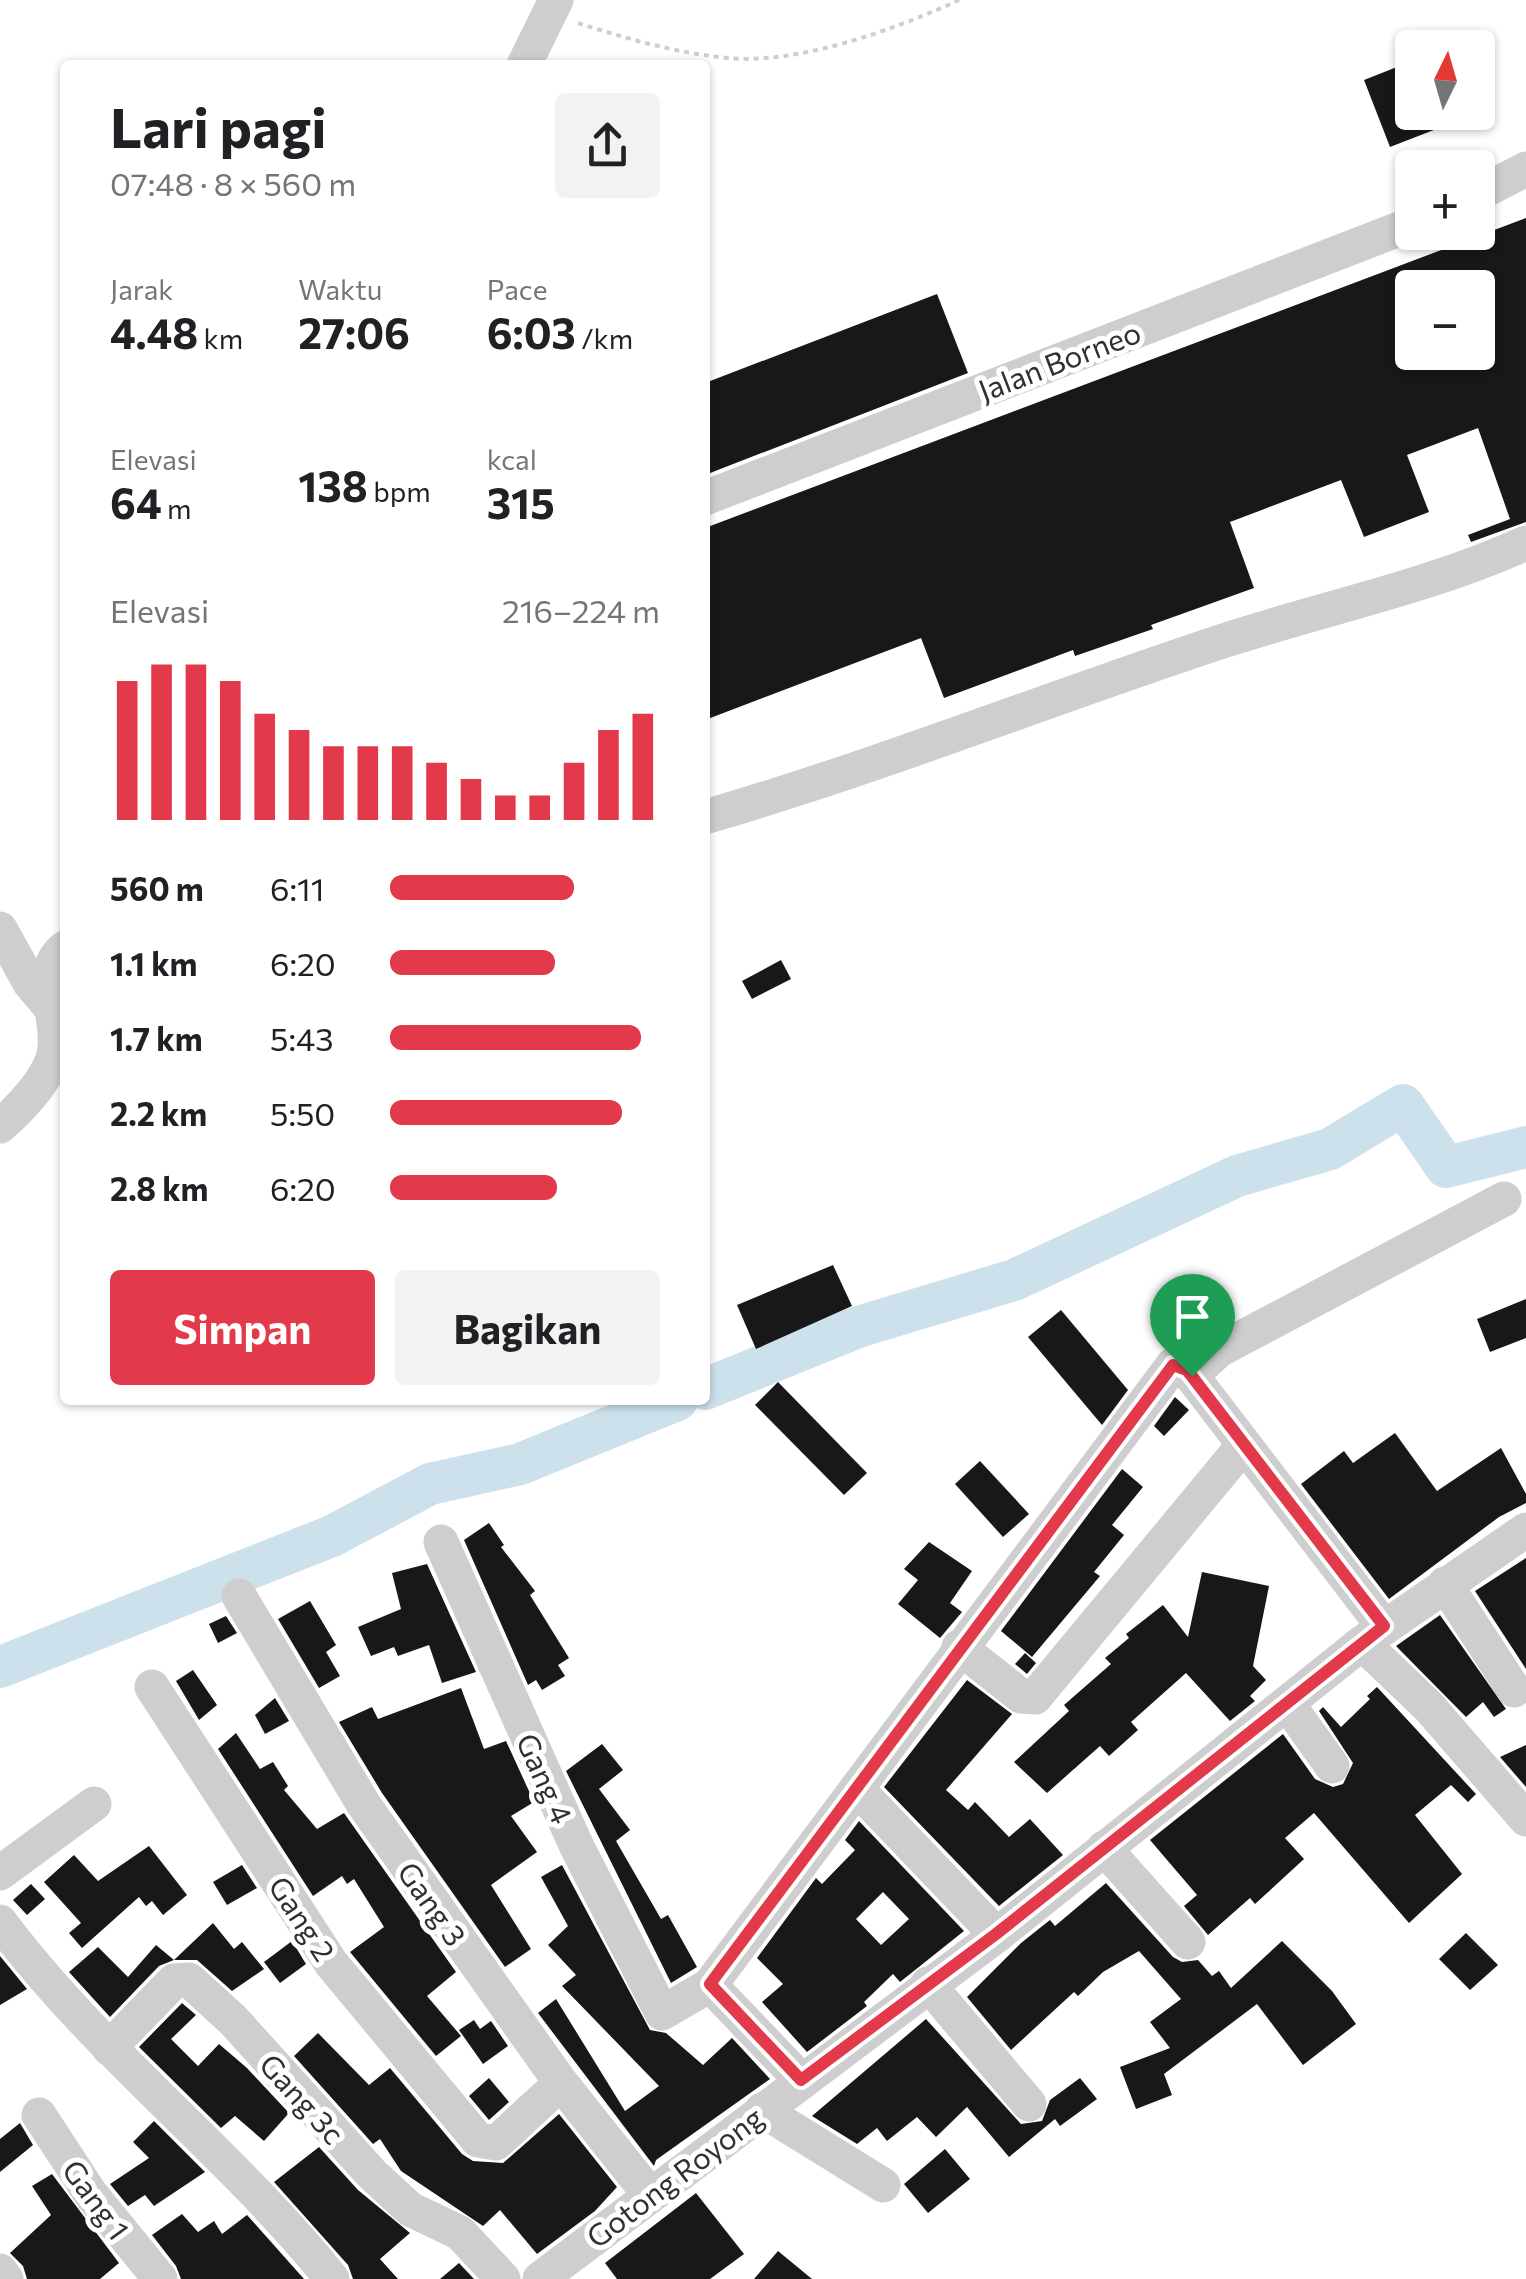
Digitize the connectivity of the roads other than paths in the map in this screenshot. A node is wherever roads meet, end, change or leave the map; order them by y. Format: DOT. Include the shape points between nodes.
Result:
graph roads {
  1 [pos="552,7"];
  2 [pos="526,60"];
  3 [pos="1526,169"];
  4 [pos="1495,185"];
  5 [pos="1395,231"];
  6 [pos="710,496"];
  7 [pos="1526,543"];
  8 [pos="710,815"];
  9 [pos="0,929"];
  10 [pos="60,953"];
  11 [pos="52,1008"];
  12 [pos="57,1072"];
  13 [pos="0,1126"];
  14 [pos="1504,1199"];
  15 [pos="1192,1376"];
  16 [pos="1243,1446"];
  17 [pos="1526,1530"];
  18 [pos="441,1542"];
  19 [pos="1445,1584"];
  20 [pos="240,1596"];
  21 [pos="1373,1635"];
  22 [pos="959,1647"];
  23 [pos="152,1687"];
  24 [pos="1514,1690"];
  25 [pos="1286,1702"];
  26 [pos="1332,1766"];
  27 [pos="859,1791"];
  28 [pos="94,1804"];
  29 [pos="1526,1819"];
  30 [pos="1104,1848"];
  31 [pos="0,1873"];
  32 [pos="0,1922"];
  33 [pos="996,1934"];
  34 [pos="1188,1942"];
  35 [pos="710,1984"];
  36 [pos="928,1984"];
  37 [pos="109,2048"];
  38 [pos="801,2080"];
  39 [pos="561,2084"];
  40 [pos="1028,2104"];
  41 [pos="762,2110"];
  42 [pos="38,2115"];
  43 [pos="883,2185"];
  44 [pos="650,2195"];
  45 [pos="551,2275"];
  46 [pos="160,2279"];
  47 [pos="332,2279"];
  48 [pos="503,2279"];
  1 -- 2 [label="street"];
  3 -- 4 [label="street"];
  5 -- 6 [label="street, Jalan Borneo"];
  7 -- 8 [label="street" via="1478,565 1223,641"];
  9 -- 11 [label="street"];
  10 -- 11 [label="street"];
  11 -- 12 [label="street"];
  12 -- 13 [label="street"];
  14 -- 15 [label="street" via="1219,1350"];
  15 -- 16 [label="street"];
  15 -- 22 [label="street" via="1183,1367 1169,1368"];
  16 -- 21 [label="street"];
  16 -- 22 [label="street" via="1036,1698 1021,1696"];
  17 -- 19 [label="street, Gotong Royong"];
  18 -- 35 [label="street, Gang 4" via="658,2010 670,2012"];
  19 -- 21 [label="street, Gotong Royong"];
  19 -- 24 [label="street"];
  20 -- 39 [label="street, Gang 3" via="364,1805"];
  21 -- 25 [label="street, Gotong Royong"];
  21 -- 29 [label="street"];
  22 -- 27 [label="street"];
  23 -- 39 [label="street, Gang 2" via="331,1963 482,2144 496,2144"];
  25 -- 26 [label="street"];
  25 -- 30 [label="street, Gotong Royong"];
  27 -- 33 [label="street"];
  27 -- 35 [label="street"];
  28 -- 31 [label="street"];
  30 -- 33 [label="street, Gotong Royong"];
  30 -- 34 [label="street"];
  32 -- 37 [label="street"];
  33 -- 36 [label="street, Gotong Royong"];
  35 -- 38 [label="street"];
  36 -- 38 [label="street, Gotong Royong"];
  36 -- 40 [label="street"];
  37 -- 47 [label="street" via="264,2198"];
  37 -- 48 [label="street, Gang 3c" via="174,1982 189,1980 372,2174 410,2210 460,2233"];
  38 -- 41 [label="street, Gotong Royong"];
  39 -- 44 [label="street, Gang 3"];
  41 -- 43 [label="street"];
  41 -- 44 [label="street, Gotong Royong"];
  42 -- 46 [label="street, Gang 1"];
  44 -- 45 [label="street, Gotong Royong"];
}
